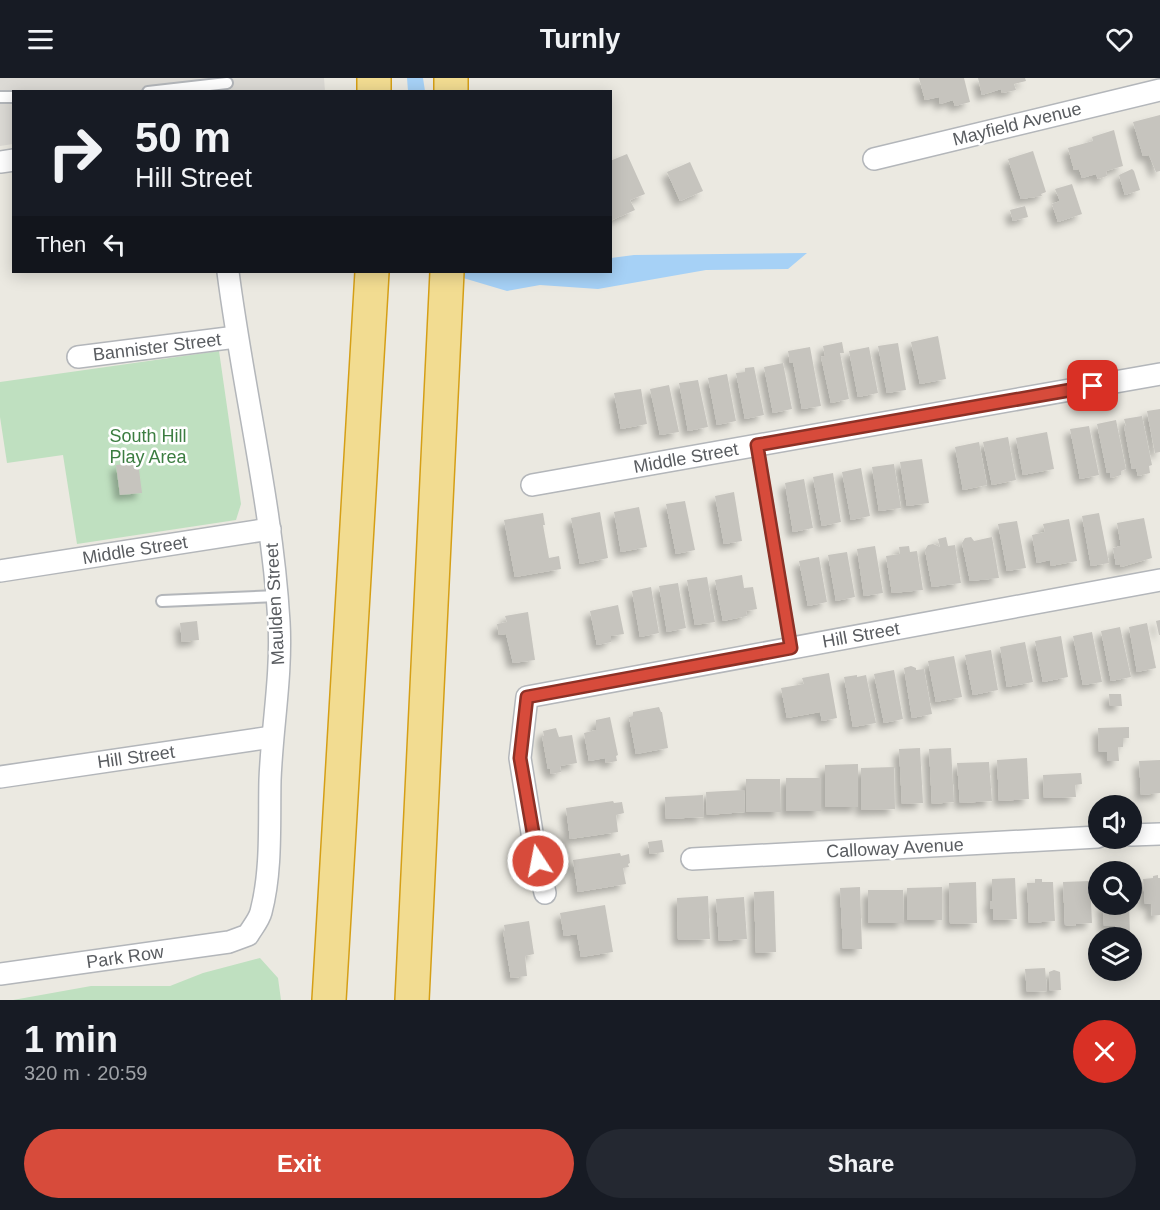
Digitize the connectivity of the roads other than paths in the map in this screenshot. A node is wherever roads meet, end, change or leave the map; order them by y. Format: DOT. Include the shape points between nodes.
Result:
graph roads {
  1 [pos="227,83"];
  2 [pos="166,90"];
  3 [pos="1160,90"];
  4 [pos="874,159"];
  5 [pos="228,273"];
  6 [pos="372,273"];
  7 [pos="447,273"];
  8 [pos="236,337"];
  9 [pos="78,357"];
  10 [pos="1160,374"];
  11 [pos="757,445"];
  12 [pos="532,485"];
  13 [pos="270,530"];
  14 [pos="0,571"];
  15 [pos="1160,580"];
  16 [pos="278,596"];
  17 [pos="162,601"];
  18 [pos="791,648"];
  19 [pos="272,737"];
  20 [pos="0,777"];
  21 [pos="1160,834"];
  22 [pos="1142,835"];
  23 [pos="1088,838"];
  24 [pos="692,859"];
  25 [pos="545,893"];
  26 [pos="248,936"];
  27 [pos="0,974"];
  28 [pos="328,1000"];
  29 [pos="412,1000"];
  1 -- 2 [label="lane"];
  3 -- 4 [label="street, Mayfield Avenue"];
  5 -- 8 [label="street, Maulden Street"];
  6 -- 28 [label="highway"];
  7 -- 29 [label="highway"];
  8 -- 9 [label="street, Bannister Street"];
  8 -- 13 [label="street, Maulden Street"];
  10 -- 11 [label="street, Middle Street"];
  11 -- 12 [label="street, Middle Street"];
  11 -- 18 [label="lane"];
  13 -- 14 [label="street, Middle Street"];
  13 -- 16 [label="street, Maulden Street"];
  15 -- 18 [label="street, Hill Street"];
  16 -- 17 [label="lane"];
  16 -- 19 [label="street, Maulden Street" via="279,691"];
  18 -- 25 [label="street, Hill Street" via="527,697 520,758"];
  19 -- 20 [label="street, Hill Street"];
  19 -- 26 [label="street, Maulden Street" via="267,871 261,914"];
  21 -- 22 [label="street"];
  23 -- 24 [label="street, Calloway Avenue"];
  26 -- 27 [label="street, Park Row" via="229,942"];
}
